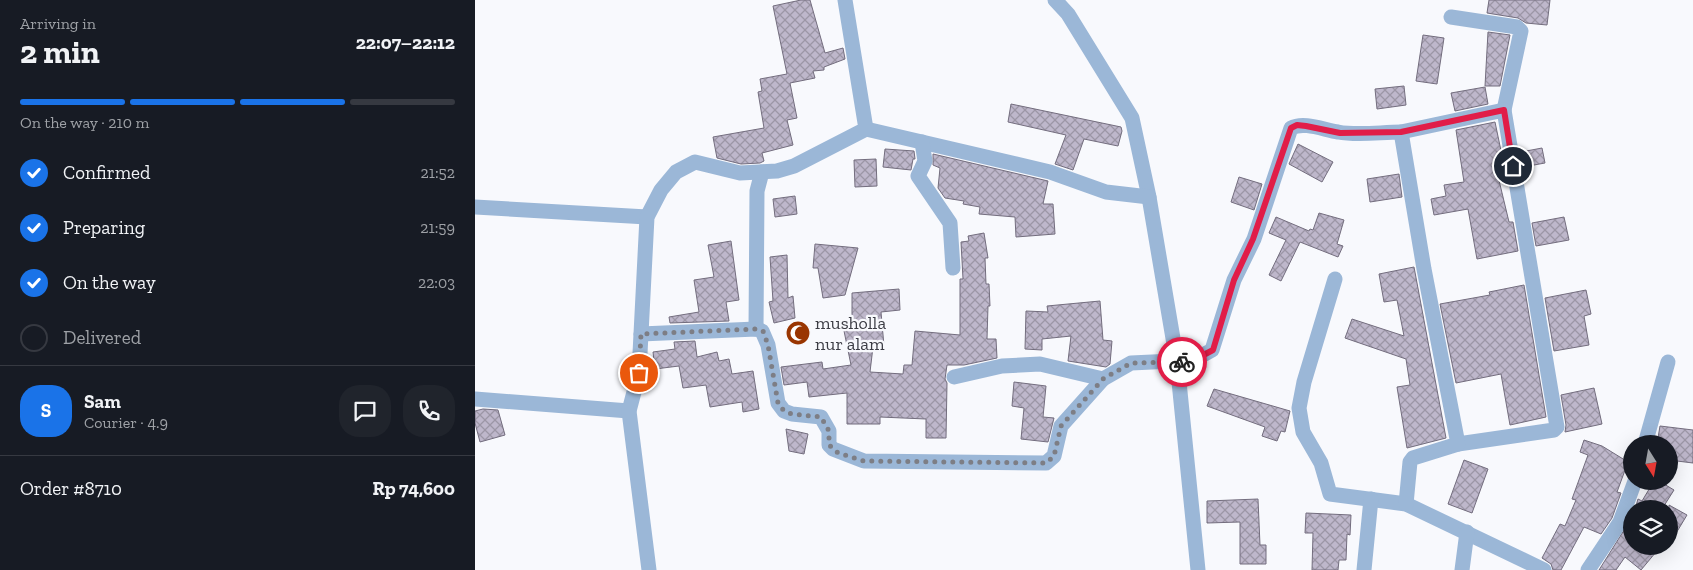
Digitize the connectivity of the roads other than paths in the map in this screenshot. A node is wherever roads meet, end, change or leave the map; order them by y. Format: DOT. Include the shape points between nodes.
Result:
graph roads {
  1 [pos="845,0"];
  2 [pos="1055,0"];
  3 [pos="1451,17"];
  4 [pos="1504,110"];
  5 [pos="866,129"];
  6 [pos="1401,132"];
  7 [pos="922,142"];
  8 [pos="762,172"];
  9 [pos="1149,197"];
  10 [pos="475,207"];
  11 [pos="647,217"];
  12 [pos="953,268"];
  13 [pos="1335,279"];
  14 [pos="755,329"];
  15 [pos="641,334"];
  16 [pos="1177,362"];
  17 [pos="1668,362"];
  18 [pos="954,377"];
  19 [pos="1103,379"];
  20 [pos="475,399"];
  21 [pos="629,411"];
  22 [pos="1648,435"];
  23 [pos="1458,444"];
  24 [pos="1632,490"];
  25 [pos="1371,499"];
  26 [pos="1406,504"];
  27 [pos="1467,532"];
  28 [pos="649,570"];
  29 [pos="1198,570"];
  30 [pos="1364,570"];
  31 [pos="1463,570"];
  32 [pos="1544,570"];
  33 [pos="1587,570"];
  1 -- 5 [label="street"];
  2 -- 9 [label="street" via="1068,14 1132,118"];
  3 -- 4 [label="street" via="1517,26 1521,32"];
  4 -- 6 [label="street"];
  4 -- 23 [label="street" via="1557,427"];
  5 -- 7 [label="street"];
  5 -- 8 [label="street" via="794,166"];
  6 -- 16 [label="street" via="1340,133 1297,125 1291,128 1253,239 1234,280 1213,350 1194,360"];
  6 -- 23 [label="street"];
  7 -- 9 [label="street" via="1049,172 1106,192"];
  7 -- 12 [label="street" via="925,160 918,176 950,223"];
  8 -- 11 [label="street" via="740,173 695,162 676,172 661,190"];
  8 -- 14 [label="street" via="757,191"];
  9 -- 16 [label="street"];
  10 -- 11 [label="street"];
  11 -- 15 [label="street"];
  13 -- 25 [label="street" via="1304,382 1299,408 1301,422 1307,441 1321,463 1330,494"];
  14 -- 15 [label="street"];
  14 -- 19 [label="street" via="763,331 768,345 781,407 792,414 821,417 829,431 829,445 864,461 1046,463 1054,456 1061,426"];
  15 -- 21 [label="street" via="639,373"];
  16 -- 19 [label="street" via="1131,363"];
  16 -- 29 [label="street"];
  17 -- 22 [label="street"];
  18 -- 19 [label="street" via="1002,366 1040,364"];
  20 -- 21 [label="street"];
  21 -- 28 [label="street"];
  23 -- 26 [label="street" via="1413,458"];
  24 -- 33 [label="street" via="1620,522"];
  25 -- 26 [label="street"];
  25 -- 30 [label="street"];
  26 -- 27 [label="street"];
  27 -- 31 [label="street"];
  27 -- 32 [label="street"];
}
